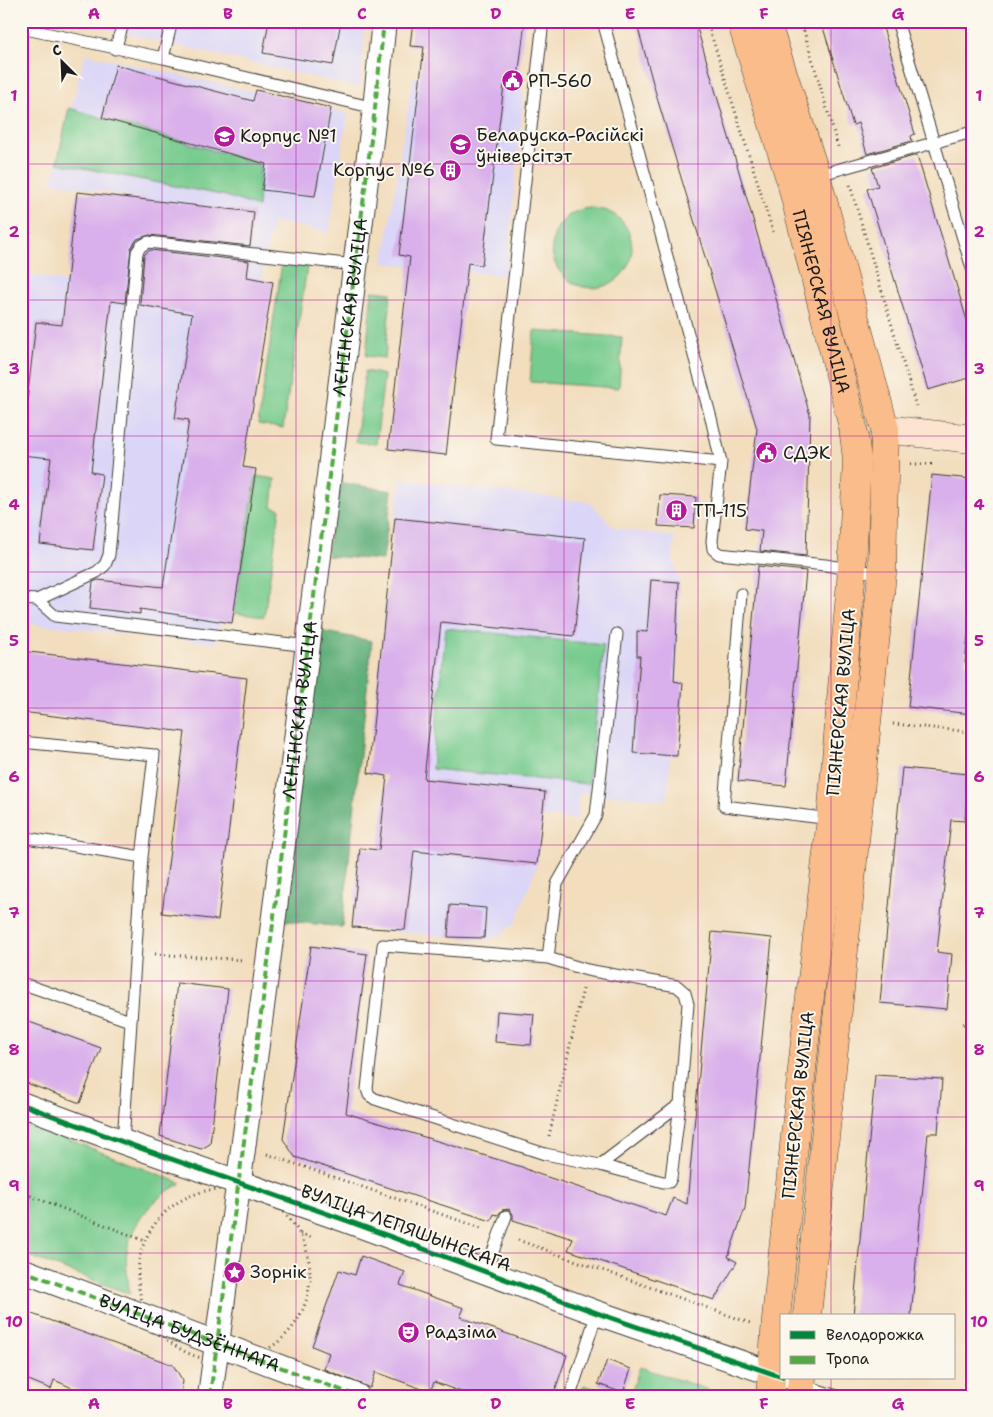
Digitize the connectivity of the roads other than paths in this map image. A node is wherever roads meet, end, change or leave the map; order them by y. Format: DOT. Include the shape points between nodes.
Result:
graph roads {
  1 [pos="124,21"];
  2 [pos="172,21"];
  3 [pos="384,21"];
  4 [pos="543,21"];
  5 [pos="603,21"];
  6 [pos="741,21"];
  7 [pos="766,21"];
  8 [pos="896,21"];
  9 [pos="21,28"];
  10 [pos="115,49"];
  11 [pos="163,58"];
  12 [pos="375,108"];
  13 [pos="972,132"];
  14 [pos="934,143"];
  15 [pos="804,179"];
  16 [pos="355,265"];
  17 [pos="972,268"];
  18 [pos="853,427"];
  19 [pos="885,429"];
  20 [pos="972,438"];
  21 [pos="721,462"];
  22 [pos="852,569"];
  23 [pos="882,574"];
  24 [pos="741,594"];
  25 [pos="21,599"];
  26 [pos="37,600"];
  27 [pos="617,634"];
  28 [pos="308,646"];
  29 [pos="21,742"];
  30 [pos="831,819"];
  31 [pos="21,837"];
  32 [pos="142,857"];
  33 [pos="548,958"];
  34 [pos="21,983"];
  35 [pos="130,1022"];
  36 [pos="21,1104"];
  37 [pos="680,1104"];
  38 [pos="123,1142"];
  39 [pos="600,1166"];
  40 [pos="238,1181"];
  41 [pos="506,1216"];
  42 [pos="21,1270"];
  43 [pos="486,1271"];
  44 [pos="597,1313"];
  45 [pos="807,1314"];
  46 [pos="780,1330"];
  47 [pos="216,1343"];
  48 [pos="787,1383"];
  49 [pos="210,1396"];
  50 [pos="357,1396"];
  51 [pos="570,1396"];
  52 [pos="836,1396"];
  1 -- 10 [label="lane"];
  2 -- 11 [label="lane"];
  3 -- 12 [label="street, ЛЕНІНСКАЯ ВУЛІЦА"];
  4 -- 21 [label="lane" via="496,439"];
  5 -- 21 [label="lane"];
  6 -- 15 [label="main road, ПІЯНЕРСКАЯ ВУЛІЦА"];
  7 -- 15 [label="main road, ПІЯНЕРСКАЯ ВУЛІЦА"];
  8 -- 14 [label="lane"];
  9 -- 10 [label="lane"];
  10 -- 11 [label="lane"];
  11 -- 12 [label="lane"];
  12 -- 16 [label="street, ЛЕНІНСКАЯ ВУЛІЦА"];
  13 -- 14 [label="lane"];
  14 -- 15 [label="lane"];
  14 -- 17 [label="lane"];
  15 -- 18 [label="main road, ПІЯНЕРСКАЯ ВУЛІЦА"];
  15 -- 19 [label="main road, ПІЯНЕРСКАЯ ВУЛІЦА"];
  16 -- 26 [label="lane" via="148,242 141,246 137,252 109,555 106,565 97,572"];
  16 -- 28 [label="street, ЛЕНІНСКАЯ ВУЛІЦА"];
  18 -- 19 [label="main road"];
  18 -- 22 [label="main road, ПІЯНЕРСКАЯ ВУЛІЦА" via="857,459"];
  19 -- 20 [label="main road"];
  19 -- 23 [label="main road, ПІЯНЕРСКАЯ ВУЛІЦА"];
  21 -- 22 [label="lane" via="712,541 713,549 719,554"];
  22 -- 23 [label="lane"];
  22 -- 30 [label="main road, ПІЯНЕРСКАЯ ВУЛІЦА"];
  23 -- 45 [label="main road, ПІЯНЕРСКАЯ ВУЛІЦА"];
  24 -- 30 [label="lane" via="724,806"];
  25 -- 26 [label="lane"];
  26 -- 28 [label="lane" via="55,616"];
  27 -- 33 [label="lane" via="596,815 558,884"];
  28 -- 40 [label="street, ЛЕНІНСКАЯ ВУЛІЦА"];
  29 -- 32 [label="lane" via="154,755"];
  30 -- 46 [label="main road, ПІЯНЕРСКАЯ ВУЛІЦА" via="777,1308"];
  31 -- 32 [label="lane"];
  32 -- 35 [label="lane"];
  33 -- 37 [label="lane" via="587,970 677,986 685,992 688,1004"];
  33 -- 39 [label="lane" via="383,945 367,1089 369,1096 375,1099 545,1154"];
  34 -- 35 [label="lane"];
  35 -- 38 [label="lane"];
  36 -- 38 [label="street, ВУЛІЦА ЛЕПЯШЫНСКАГА"];
  37 -- 39 [label="lane"];
  37 -- 39 [label="lane" via="669,1182"];
  38 -- 40 [label="street, ВУЛІЦА ЛЕПЯШЫНСКАГА"];
  40 -- 43 [label="street, ВУЛІЦА ЛЕПЯШЫНСКАГА"];
  40 -- 47 [label="street, ЛЕНІНСКАЯ ВУЛІЦА"];
  41 -- 43 [label="lane"];
  42 -- 47 [label="street, ВУЛІЦА БУДЗЁННАГА"];
  43 -- 44 [label="street, ВУЛІЦА ЛЕПЯШЫНСКАГА"];
  44 -- 48 [label="street, ВУЛІЦА ЛЕПЯШЫНСКАГА"];
  44 -- 51 [label="lane"];
  47 -- 49 [label="street, ЛЕНІНСКАЯ ВУЛІЦА"];
  47 -- 50 [label="street, ВУЛІЦА БУДЗЁННАГА"];
  48 -- 52 [label="lane"];
}
